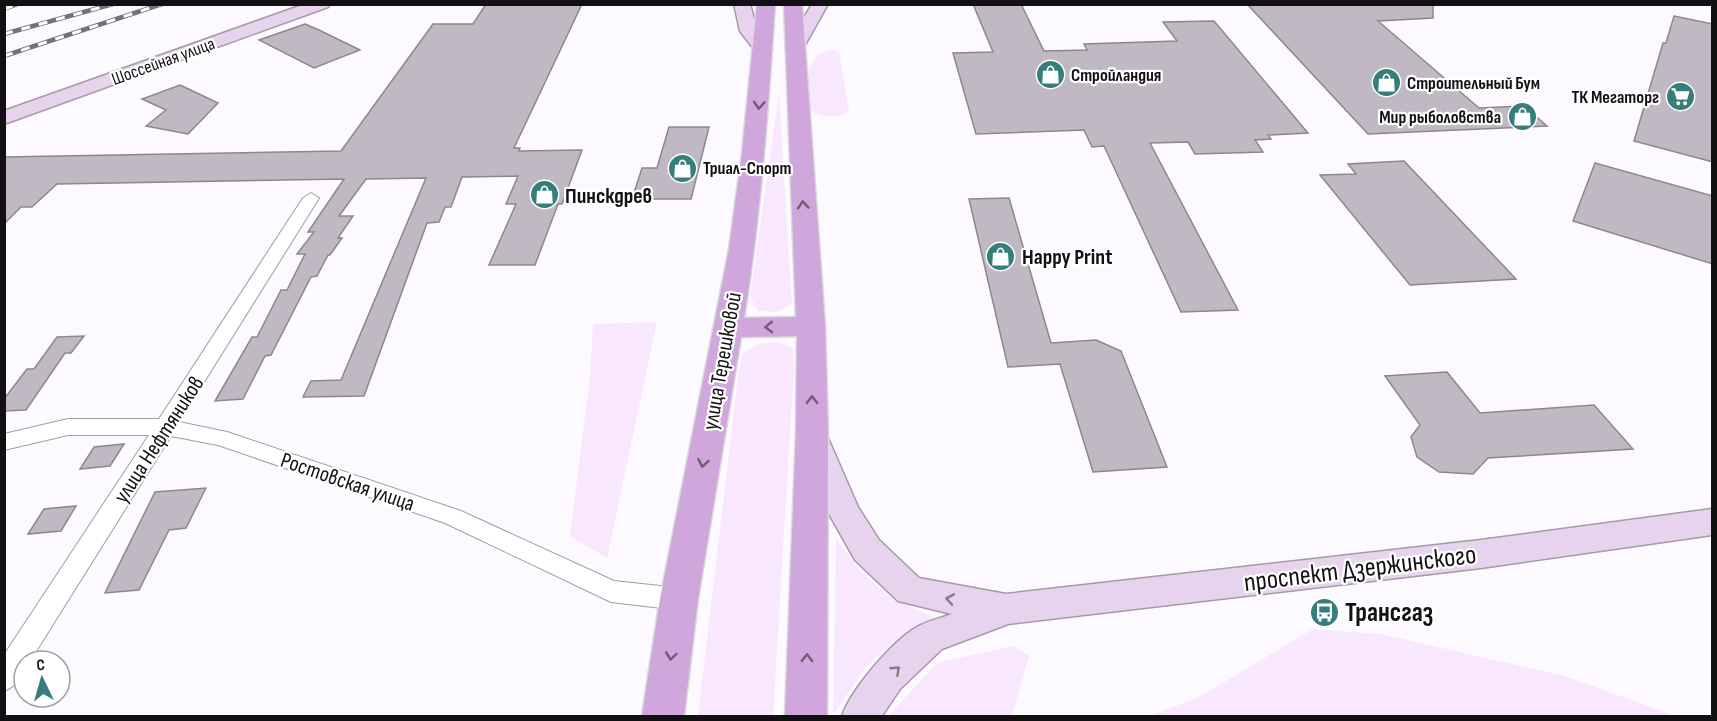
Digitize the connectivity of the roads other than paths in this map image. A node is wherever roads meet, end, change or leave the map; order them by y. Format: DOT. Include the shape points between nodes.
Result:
graph roads {
  1 [pos="322,4"];
  2 [pos="742,4"];
  3 [pos="766,4"];
  4 [pos="793,4"];
  5 [pos="820,4"];
  6 [pos="795,58"];
  7 [pos="762,59"];
  8 [pos="4,118"];
  9 [pos="311,198"];
  10 [pos="811,326"];
  11 [pos="726,328"];
  12 [pos="166,427"];
  13 [pos="812,432"];
  14 [pos="4,442"];
  15 [pos="1713,522"];
  16 [pos="679,599"];
  17 [pos="1007,609"];
  18 [pos="4,679"];
  19 [pos="663,717"];
  20 [pos="806,717"];
  21 [pos="861,717"];
  1 -- 8 [label="main road, Шоссейная улица"];
  2 -- 7 [label="main road"];
  3 -- 7 [label="main road, улица Терешковой"];
  4 -- 6 [label="main road"];
  5 -- 6 [label="main road"];
  6 -- 7 [label="main road"];
  10 -- 6 [label="main road, one-way"];
  7 -- 11 [label="main road, улица Терешковой, one-way" via="742,249"];
  9 -- 12 [label="street, улица Нефтяников"];
  10 -- 11 [label="main road, one-way"];
  13 -- 10 [label="main road, one-way"];
  11 -- 16 [label="main road, улица Терешковой, one-way"];
  12 -- 14 [label="street, Ростовская улица" via="68,427"];
  12 -- 16 [label="street, Ростовская улица" via="220,438 453,517 611,591"];
  12 -- 18 [label="street, улица Нефтяников"];
  17 -- 13 [label="main road, one-way" via="910,591 867,550 855,531"];
  20 -- 13 [label="main road, one-way"];
  15 -- 17 [label="main road, проспект Дзержинского" via="1481,554"];
  16 -- 19 [label="main road, улица Терешковой, one-way"];
  21 -- 17 [label="main road, one-way" via="887,677 929,638"];
}
